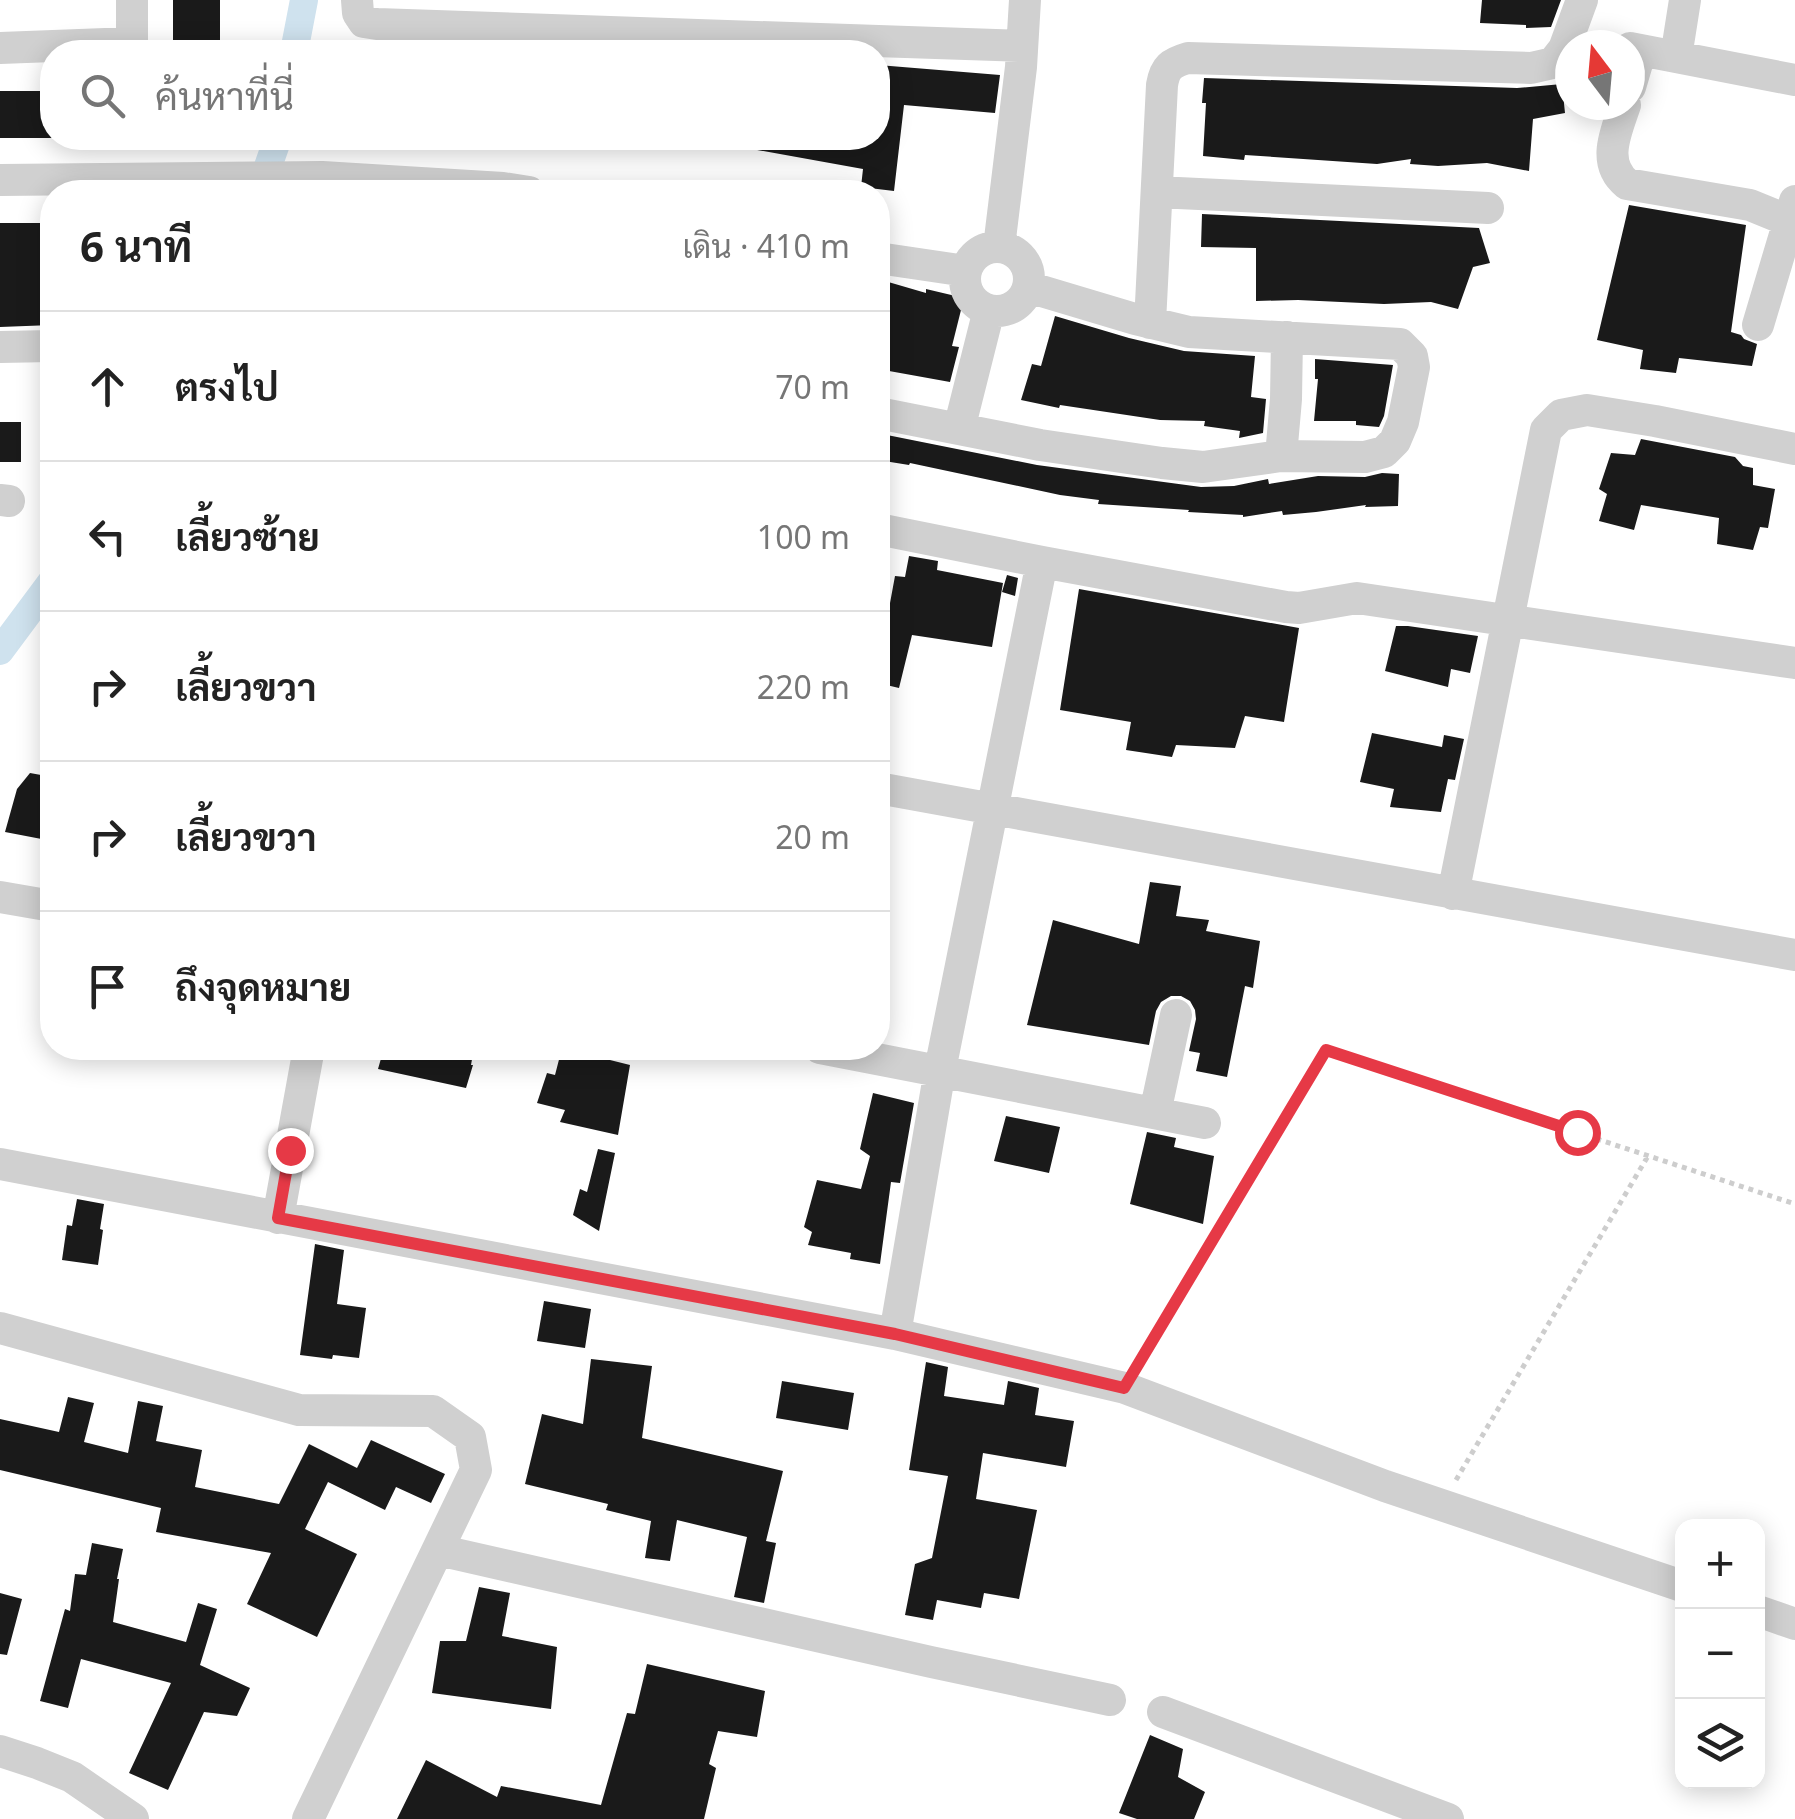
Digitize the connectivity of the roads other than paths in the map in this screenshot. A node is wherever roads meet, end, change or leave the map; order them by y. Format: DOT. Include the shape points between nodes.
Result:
graph roads {
  1 [pos="132,0"];
  2 [pos="357,0"];
  3 [pos="1025,0"];
  4 [pos="1582,0"];
  5 [pos="1685,0"];
  6 [pos="132,40"];
  7 [pos="846,40"];
  8 [pos="890,41"];
  9 [pos="1022,46"];
  10 [pos="0,48"];
  11 [pos="40,48"];
  12 [pos="1645,51"];
  13 [pos="1676,56"];
  14 [pos="1795,80"];
  15 [pos="1620,120"];
  16 [pos="0,180"];
  17 [pos="362,180"];
  18 [pos="1156,192"];
  19 [pos="1488,208"];
  20 [pos="1792,211"];
  21 [pos="999,247"];
  22 [pos="890,260"];
  23 [pos="966,271"];
  24 [pos="1028,287"];
  25 [pos="989,310"];
  26 [pos="1150,322"];
  27 [pos="1758,324"];
  28 [pos="1287,337"];
  29 [pos="40,346"];
  30 [pos="0,347"];
  31 [pos="890,415"];
  32 [pos="959,429"];
  33 [pos="1795,449"];
  34 [pos="1281,456"];
  35 [pos="890,531"];
  36 [pos="1042,562"];
  37 [pos="1506,621"];
  38 [pos="1795,663"];
  39 [pos="890,790"];
  40 [pos="993,809"];
  41 [pos="1453,894"];
  42 [pos="0,896"];
  43 [pos="40,904"];
  44 [pos="1795,955"];
  45 [pos="1176,1015"];
  46 [pos="307,1060"];
  47 [pos="885,1060"];
  48 [pos="940,1070"];
  49 [pos="1155,1112"];
  50 [pos="1205,1123"];
  51 [pos="0,1164"];
  52 [pos="278,1218"];
  53 [pos="0,1328"];
  54 [pos="895,1334"];
  55 [pos="438,1550"];
  56 [pos="1675,1584"];
  57 [pos="1765,1614"];
  58 [pos="1795,1624"];
  59 [pos="1110,1700"];
  60 [pos="1164,1712"];
  61 [pos="0,1752"];
  62 [pos="134,1819"];
  63 [pos="308,1819"];
  64 [pos="1448,1819"];
  1 -- 6 [label="street"];
  2 -- 7 [label="street" via="364,22 377,24"];
  3 -- 9 [label="street"];
  4 -- 18 [label="street" via="1564,49 1552,63 1531,68 1188,58 1172,63 1162,85"];
  5 -- 13 [label="street"];
  8 -- 9 [label="street"];
  9 -- 21 [label="street"];
  10 -- 11 [label="street"];
  12 -- 13 [label="street"];
  13 -- 14 [label="street"];
  15 -- 20 [label="street" via="1611,154 1628,184"];
  16 -- 17 [label="street"];
  18 -- 19 [label="street"];
  18 -- 26 [label="street"];
  20 -- 27 [label="street"];
  21 -- 23 [label="street" via="973,258"];
  21 -- 24 [label="street" via="1024,260"];
  22 -- 23 [label="street"];
  23 -- 25 [label="street" via="972,298"];
  24 -- 25 [label="street" via="1010,308"];
  24 -- 26 [label="street"];
  25 -- 32 [label="street"];
  26 -- 28 [label="street" via="1189,332"];
  28 -- 34 [label="street"];
  28 -- 34 [label="street" via="1400,344 1414,366 1403,422 1384,452"];
  29 -- 30 [label="street"];
  31 -- 32 [label="street"];
  32 -- 34 [label="street" via="1162,464 1203,467"];
  33 -- 37 [label="street" via="1587,410 1561,415 1546,430"];
  35 -- 36 [label="street"];
  36 -- 37 [label="street" via="1286,607 1357,598"];
  36 -- 40 [label="street"];
  37 -- 38 [label="street"];
  37 -- 41 [label="street"];
  39 -- 40 [label="street"];
  40 -- 41 [label="street"];
  40 -- 48 [label="street"];
  41 -- 44 [label="street"];
  42 -- 43 [label="street"];
  45 -- 49 [label="street"];
  46 -- 52 [label="street"];
  47 -- 48 [label="street"];
  48 -- 49 [label="street"];
  48 -- 54 [label="street"];
  49 -- 50 [label="street"];
  51 -- 52 [label="street"];
  52 -- 54 [label="street"];
  53 -- 55 [label="street" via="298,1410 433,1411 470,1437 476,1470"];
  54 -- 56 [label="street" via="1124,1388"];
  55 -- 59 [label="street"];
  55 -- 63 [label="street"];
  57 -- 58 [label="street"];
  60 -- 64 [label="street"];
  61 -- 62 [label="street" via="72,1777"];
}
